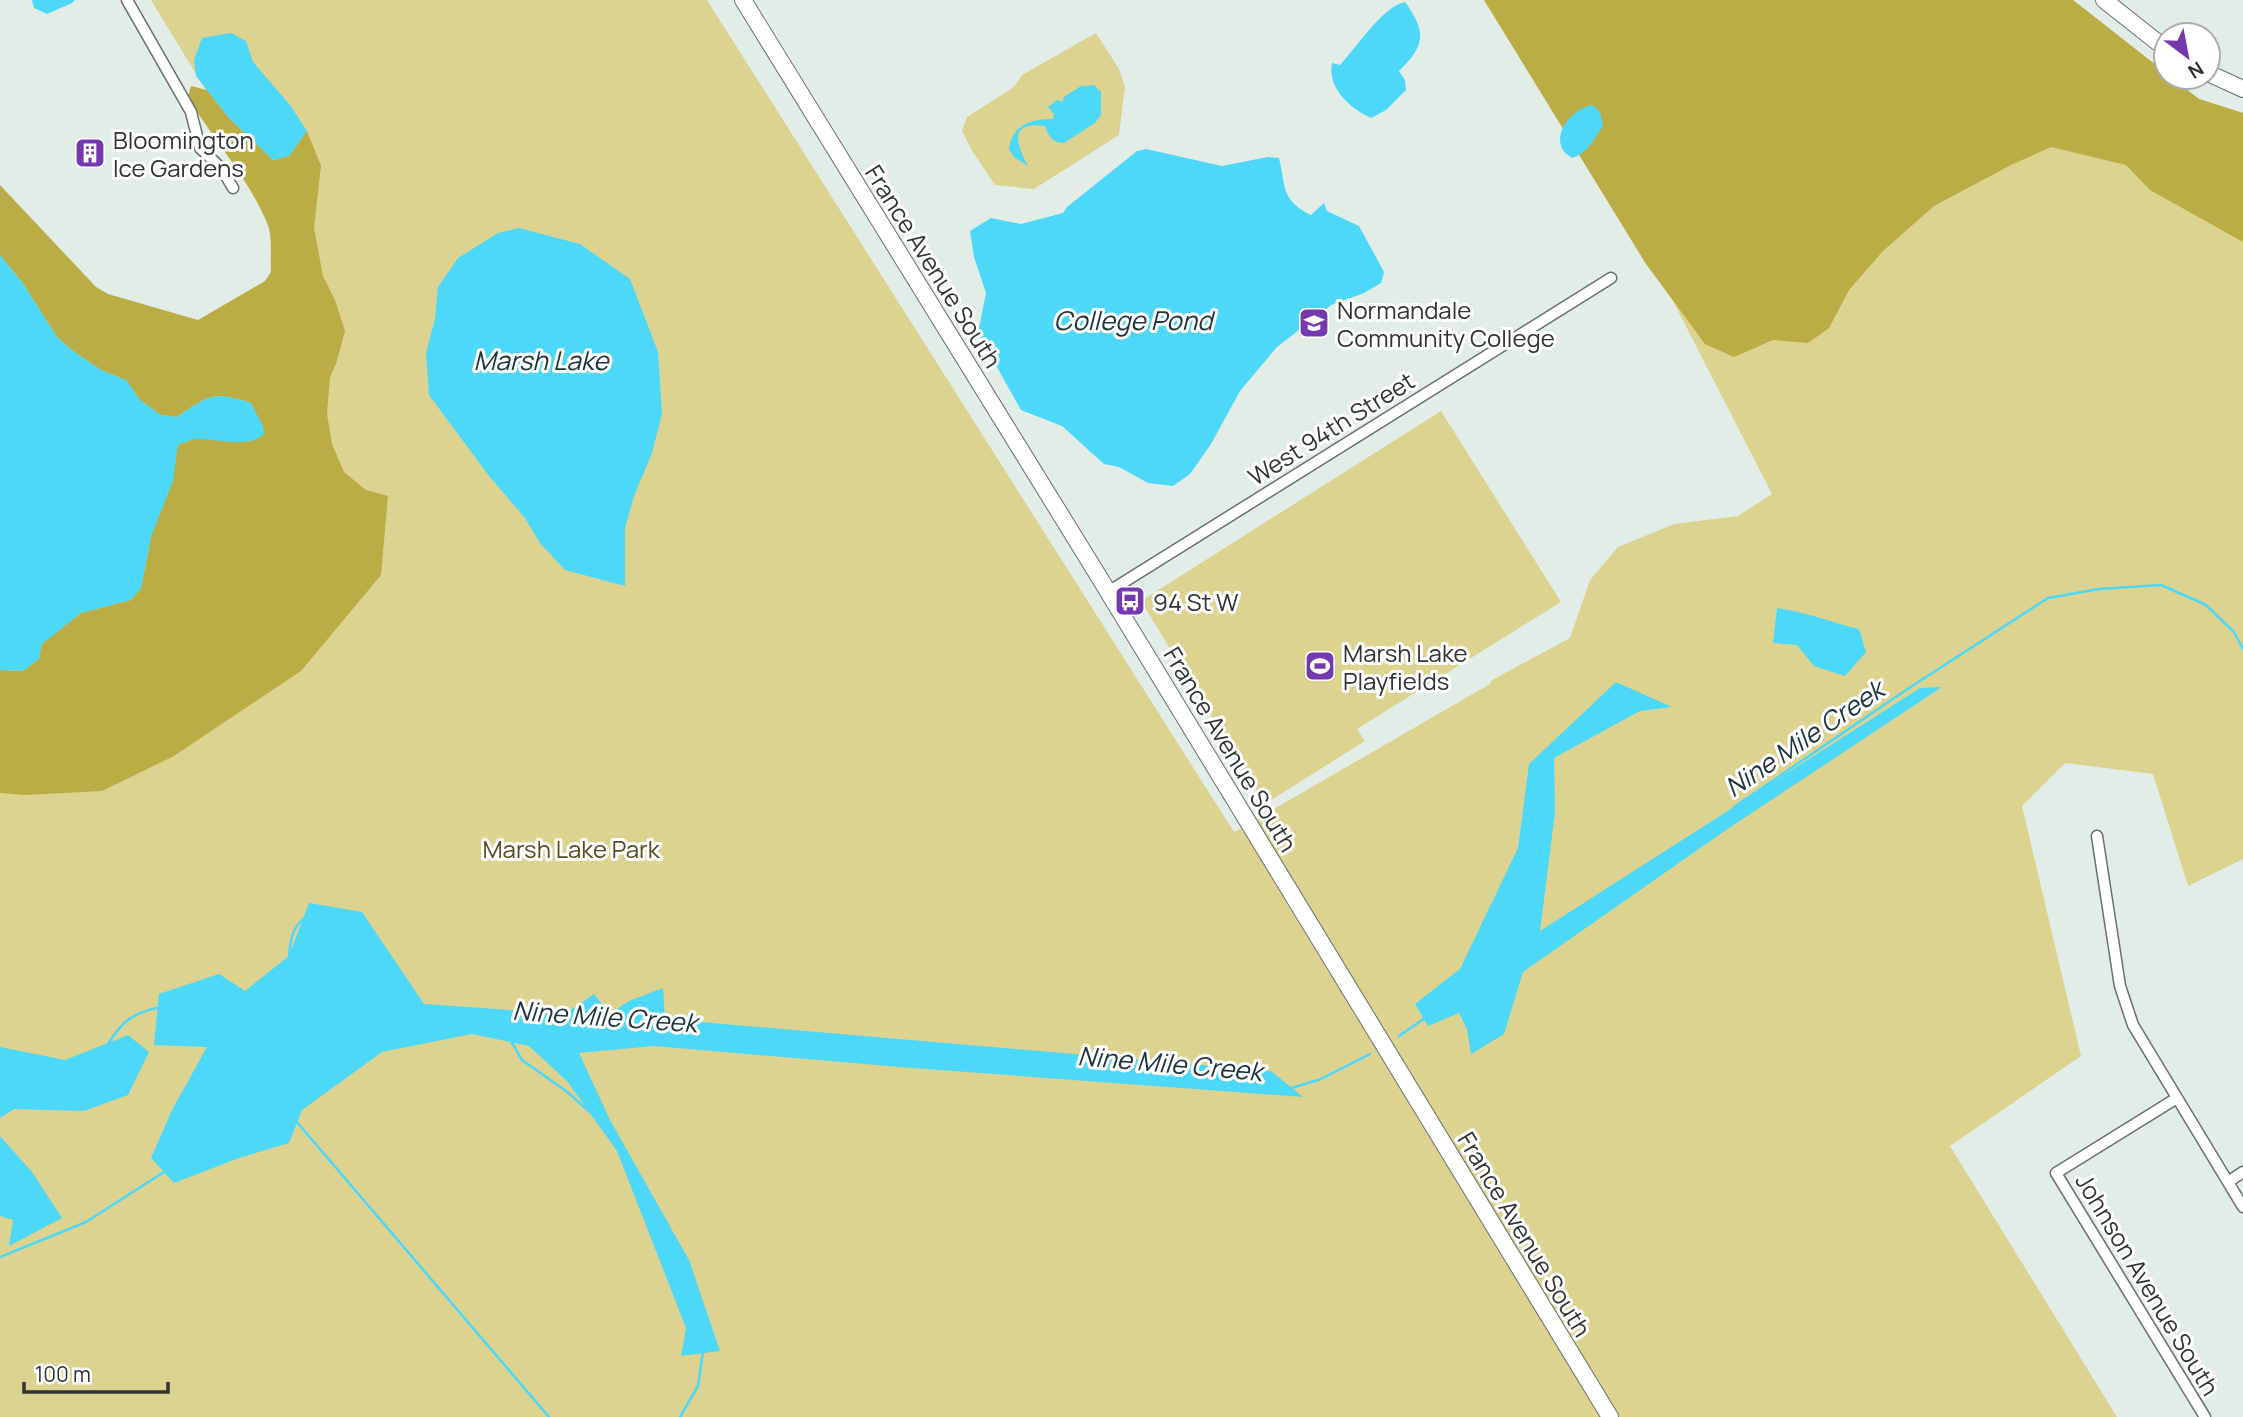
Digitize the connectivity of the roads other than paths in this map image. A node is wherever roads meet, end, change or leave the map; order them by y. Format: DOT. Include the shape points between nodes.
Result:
graph roads {
  1 [pos="127,0"];
  2 [pos="743,0"];
  3 [pos="2104,0"];
  4 [pos="2152,38"];
  5 [pos="2222,79"];
  6 [pos="2243,89"];
  7 [pos="233,188"];
  8 [pos="1611,278"];
  9 [pos="1108,592"];
  10 [pos="2097,836"];
  11 [pos="2176,1098"];
  12 [pos="2243,1172"];
  13 [pos="2228,1182"];
  14 [pos="2243,1207"];
  15 [pos="1610,1417"];
  16 [pos="2205,1417"];
  1 -- 7 [label="street" via="191,112 200,148"];
  2 -- 9 [label="main road, France Avenue South"];
  3 -- 4 [label="main road"];
  5 -- 6 [label="main road"];
  8 -- 9 [label="street, West 94th Street"];
  9 -- 15 [label="main road, France Avenue South"];
  10 -- 11 [label="street" via="2120,986 2142,1043"];
  11 -- 13 [label="street"];
  11 -- 16 [label="street, Johnson Avenue South" via="2056,1173"];
  12 -- 13 [label="street"];
  13 -- 14 [label="street"];
}
